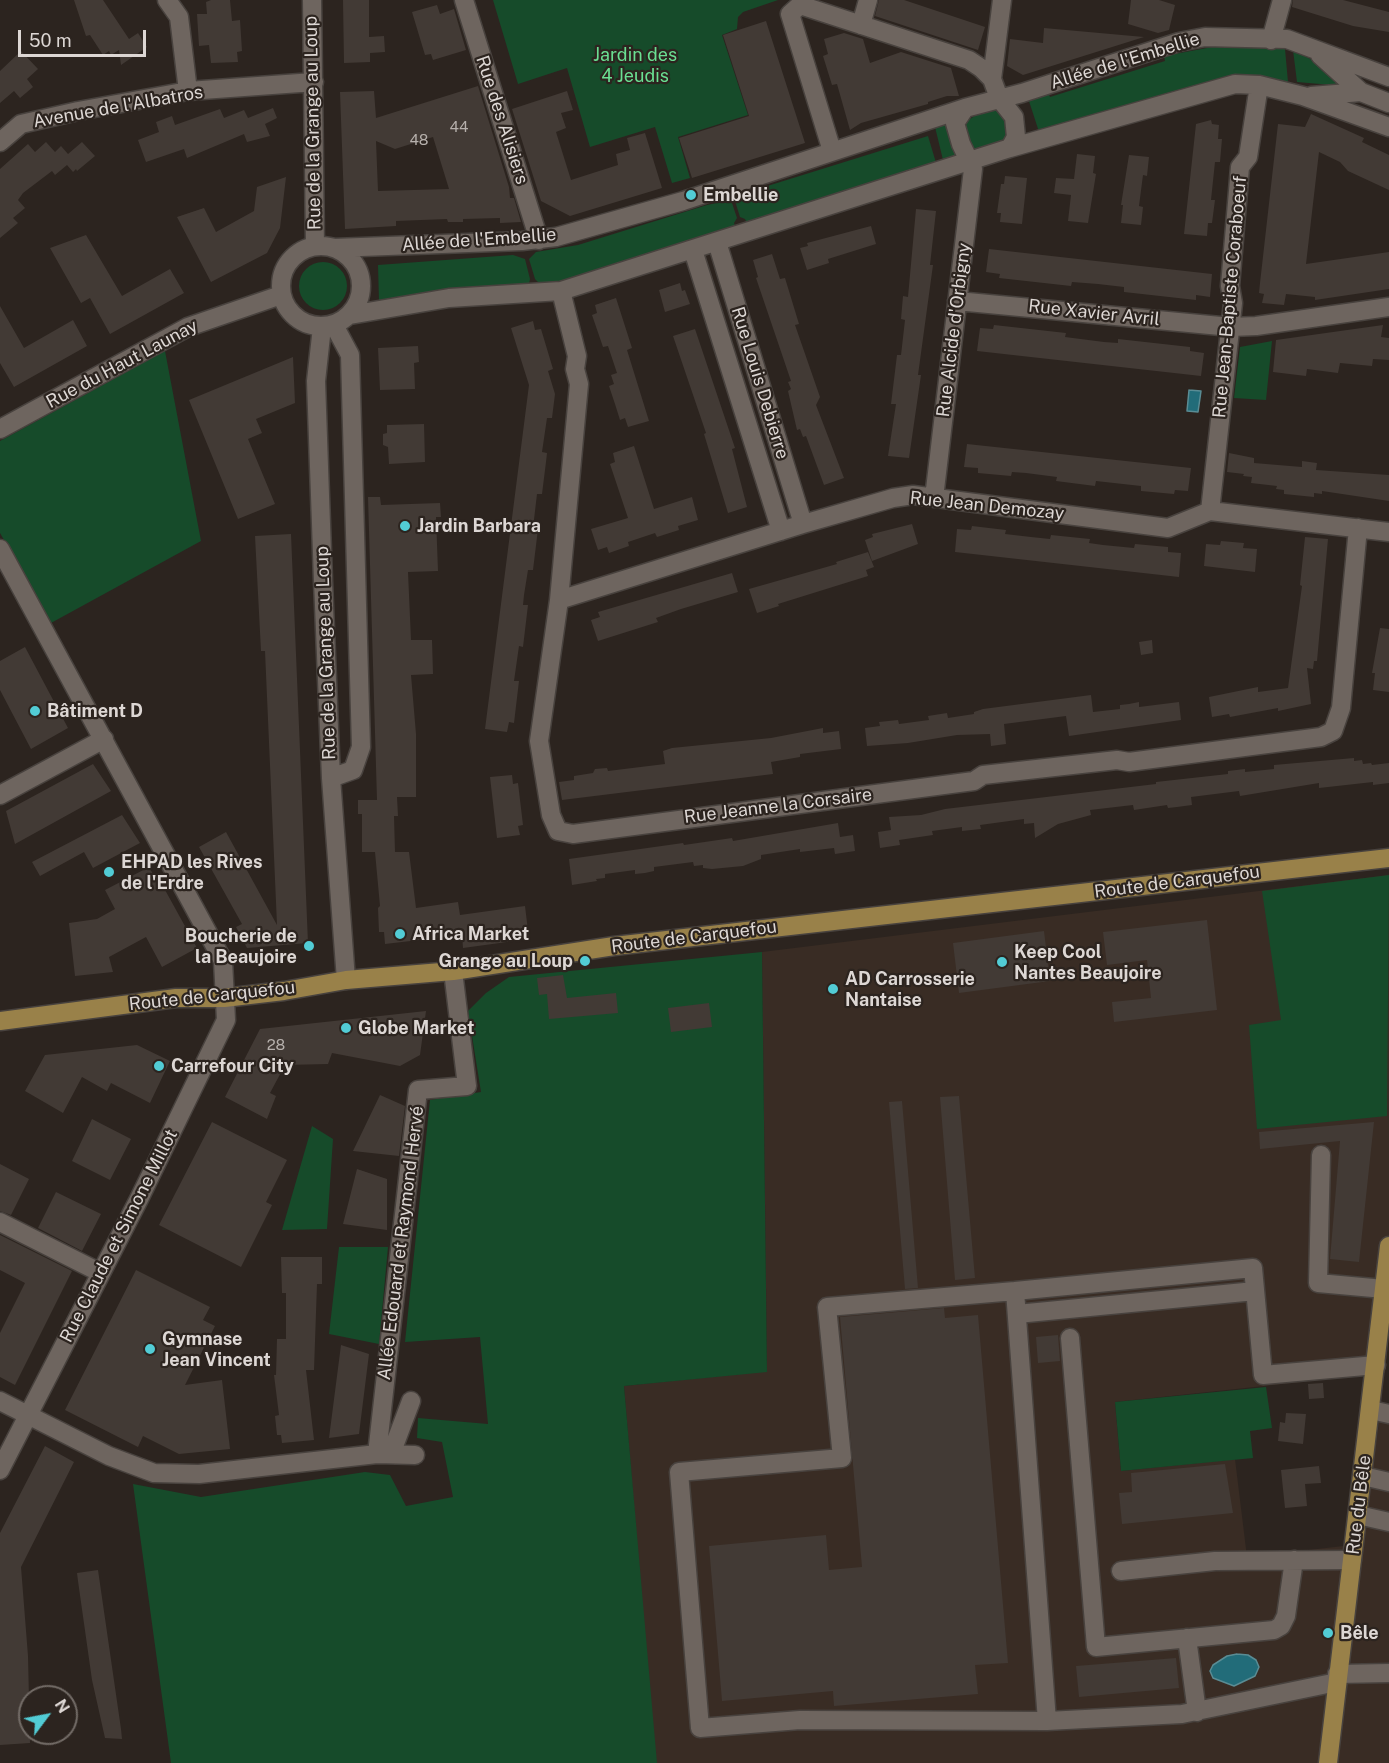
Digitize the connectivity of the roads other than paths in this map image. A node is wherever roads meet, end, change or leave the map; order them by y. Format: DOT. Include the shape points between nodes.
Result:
graph roads {
  1 [pos="167,0"];
  2 [pos="312,0"];
  3 [pos="464,0"];
  4 [pos="868,0"];
  5 [pos="1002,0"];
  6 [pos="1282,0"];
  7 [pos="861,25"];
  8 [pos="1271,40"];
  9 [pos="1312,48"];
  10 [pos="1389,77"];
  11 [pos="992,79"];
  12 [pos="314,82"];
  13 [pos="1259,85"];
  14 [pos="188,91"];
  15 [pos="1361,92"];
  16 [pos="1303,96"];
  17 [pos="999,98"];
  18 [pos="1389,103"];
  19 [pos="965,108"];
  20 [pos="1389,128"];
  21 [pos="0,142"];
  22 [pos="1010,148"];
  23 [pos="832,152"];
  24 [pos="970,162"];
  25 [pos="539,240"];
  26 [pos="717,242"];
  27 [pos="315,246"];
  28 [pos="334,248"];
  29 [pos="693,250"];
  30 [pos="561,291"];
  31 [pos="281,295"];
  32 [pos="957,301"];
  33 [pos="1389,307"];
  34 [pos="350,315"];
  35 [pos="328,326"];
  36 [pos="1231,327"];
  37 [pos="0,429"];
  38 [pos="934,498"];
  39 [pos="1210,511"];
  40 [pos="803,524"];
  41 [pos="1358,528"];
  42 [pos="781,531"];
  43 [pos="1389,532"];
  44 [pos="0,549"];
  45 [pos="559,600"];
  46 [pos="104,740"];
  47 [pos="331,778"];
  48 [pos="0,795"];
  49 [pos="1389,858"];
  50 [pos="453,971"];
  51 [pos="346,980"];
  52 [pos="224,998"];
  53 [pos="0,1022"];
  54 [pos="1321,1155"];
  55 [pos="0,1222"];
  56 [pos="1389,1246"];
  57 [pos="101,1273"];
  58 [pos="1384,1289"];
  59 [pos="1015,1290"];
  60 [pos="1256,1292"];
  61 [pos="1017,1314"];
  62 [pos="1070,1338"];
  63 [pos="1376,1365"];
  64 [pos="0,1401"];
  65 [pos="411,1401"];
  66 [pos="1371,1410"];
  67 [pos="1389,1414"];
  68 [pos="28,1416"];
  69 [pos="384,1454"];
  70 [pos="415,1455"];
  71 [pos="0,1470"];
  72 [pos="1363,1476"];
  73 [pos="1389,1482"];
  74 [pos="1358,1515"];
  75 [pos="1389,1522"];
  76 [pos="1294,1560"];
  77 [pos="1352,1560"];
  78 [pos="1121,1571"];
  79 [pos="1187,1638"];
  80 [pos="1389,1673"];
  81 [pos="1337,1678"];
  82 [pos="1197,1712"];
  83 [pos="1047,1721"];
  84 [pos="1328,1763"];
  1 -- 14 [label="street" via="179,17"];
  2 -- 12 [label="street, Rue de la Grange au Loup"];
  3 -- 25 [label="street, Rue des Alisiers"];
  4 -- 7 [label="street"];
  5 -- 11 [label="street"];
  6 -- 8 [label="street"];
  7 -- 11 [label="street" via="969,60"];
  7 -- 23 [label="street" via="800,5 790,14"];
  8 -- 9 [label="street, Allée de l'Embellie" via="1287,39"];
  8 -- 17 [label="street, Allée de l'Embellie" via="1230,36 1179,42"];
  9 -- 10 [label="street, Allée de l'Embellie"];
  9 -- 15 [label="street"];
  11 -- 17 [label="street"];
  12 -- 14 [label="street, Avenue de l'Albatros"];
  12 -- 27 [label="street, Rue de la Grange au Loup"];
  13 -- 16 [label="street"];
  13 -- 22 [label="street" via="1235,84"];
  13 -- 36 [label="street, Rue Jean-Baptiste Coraboeuf" via="1248,156 1240,167 1230,286"];
  14 -- 21 [label="street, Avenue de l'Albatros" via="21,124"];
  15 -- 16 [label="street"];
  15 -- 18 [label="street"];
  16 -- 20 [label="street"];
  17 -- 19 [label="street, Allée de l'Embellie"];
  17 -- 22 [label="street" via="1017,126"];
  19 -- 23 [label="street, Allée de l'Embellie"];
  19 -- 24 [label="street" via="955,123"];
  22 -- 24 [label="street"];
  23 -- 25 [label="street, Allée de l'Embellie" via="683,201"];
  24 -- 26 [label="street"];
  24 -- 32 [label="street, Rue Alcide d'Orbigny" via="973,169"];
  25 -- 28 [label="street, Allée de l'Embellie"];
  26 -- 29 [label="street"];
  26 -- 40 [label="street, Rue Louis Debierre"];
  27 -- 28 [label="street, Rue de la Grange au Loup"];
  27 -- 31 [label="street, Rue de la Grange au Loup" via="288,263"];
  28 -- 34 [label="street, Rue de la Grange au Loup" via="351,259 361,277 362,291"];
  29 -- 30 [label="street"];
  29 -- 42 [label="street, Rue Louis Debierre"];
  30 -- 34 [label="street" via="449,298"];
  30 -- 45 [label="street, Rue Jeanne la Corsaire" via="577,356 579,384"];
  31 -- 35 [label="street" via="300,320"];
  31 -- 37 [label="street, Rue du Haut Launay" via="188,327"];
  32 -- 36 [label="street, Rue Xavier Avril"];
  32 -- 38 [label="street, Rue Alcide d'Orbigny"];
  33 -- 36 [label="street, Rue Xavier Avril"];
  34 -- 35 [label="street"];
  35 -- 47 [label="street, Rue de la Grange au Loup" via="316,381"];
  35 -- 47 [label="street" via="350,355 361,747 353,770"];
  36 -- 39 [label="street, Rue Jean-Baptiste Coraboeuf"];
  38 -- 39 [label="street, Rue Jean Demozay" via="1168,528"];
  38 -- 40 [label="street, Rue Jean Demozay" via="893,498"];
  39 -- 41 [label="street, Rue Jean Demozay"];
  40 -- 42 [label="street, Rue Jean Demozay"];
  41 -- 43 [label="street, Rue Jean Demozay"];
  41 -- 45 [label="street, Rue Jeanne la Corsaire" via="1341,708 1333,731 1321,737 1129,762 1117,760 983,775 974,781 573,834 558,831 551,815 539,741"];
  42 -- 45 [label="street, Rue Jean Demozay"];
  44 -- 46 [label="street, Rue Claude et Simone Millot"];
  46 -- 48 [label="street"];
  46 -- 52 [label="street, Rue Claude et Simone Millot" via="223,961"];
  47 -- 51 [label="street, Rue de la Grange au Loup"];
  49 -- 50 [label="main road, Route de Carquefou" via="614,946"];
  50 -- 51 [label="main road, Route de Carquefou"];
  50 -- 69 [label="street, Allée Edouard et Raymond Hervé" via="467,1086 418,1090"];
  51 -- 52 [label="main road, Route de Carquefou"];
  52 -- 53 [label="main road, Route de Carquefou" via="176,998"];
  52 -- 57 [label="street, Rue Claude et Simone Millot" via="226,1020"];
  54 -- 58 [label="street" via="1318,1283"];
  55 -- 57 [label="street"];
  56 -- 58 [label="main road, Rue du Bêle"];
  57 -- 68 [label="street, Rue Claude et Simone Millot"];
  58 -- 63 [label="main road, Rue du Bêle"];
  59 -- 60 [label="street" via="1253,1268"];
  59 -- 61 [label="street"];
  59 -- 83 [label="street" via="827,1307 842,1458 680,1472 699,1728 800,1720"];
  60 -- 61 [label="street"];
  60 -- 63 [label="street" via="1263,1375"];
  61 -- 83 [label="street"];
  62 -- 79 [label="street" via="1096,1647"];
  63 -- 66 [label="main road, Rue du Bêle"];
  64 -- 68 [label="street"];
  65 -- 69 [label="street"];
  66 -- 67 [label="street"];
  66 -- 72 [label="main road, Rue du Bêle"];
  68 -- 69 [label="street" via="134,1467 173,1475"];
  68 -- 71 [label="street, Rue Claude et Simone Millot"];
  69 -- 70 [label="street"];
  72 -- 73 [label="street"];
  72 -- 74 [label="main road, Rue du Bêle"];
  74 -- 75 [label="street"];
  74 -- 77 [label="main road, Rue du Bêle"];
  76 -- 77 [label="street"];
  76 -- 78 [label="street" via="1215,1561"];
  76 -- 79 [label="street" via="1281,1626 1274,1630"];
  77 -- 81 [label="main road, Rue du Bêle"];
  79 -- 82 [label="street"];
  80 -- 81 [label="street"];
  81 -- 82 [label="street"];
  81 -- 84 [label="main road, Rue du Bêle"];
  82 -- 83 [label="street"];
}
